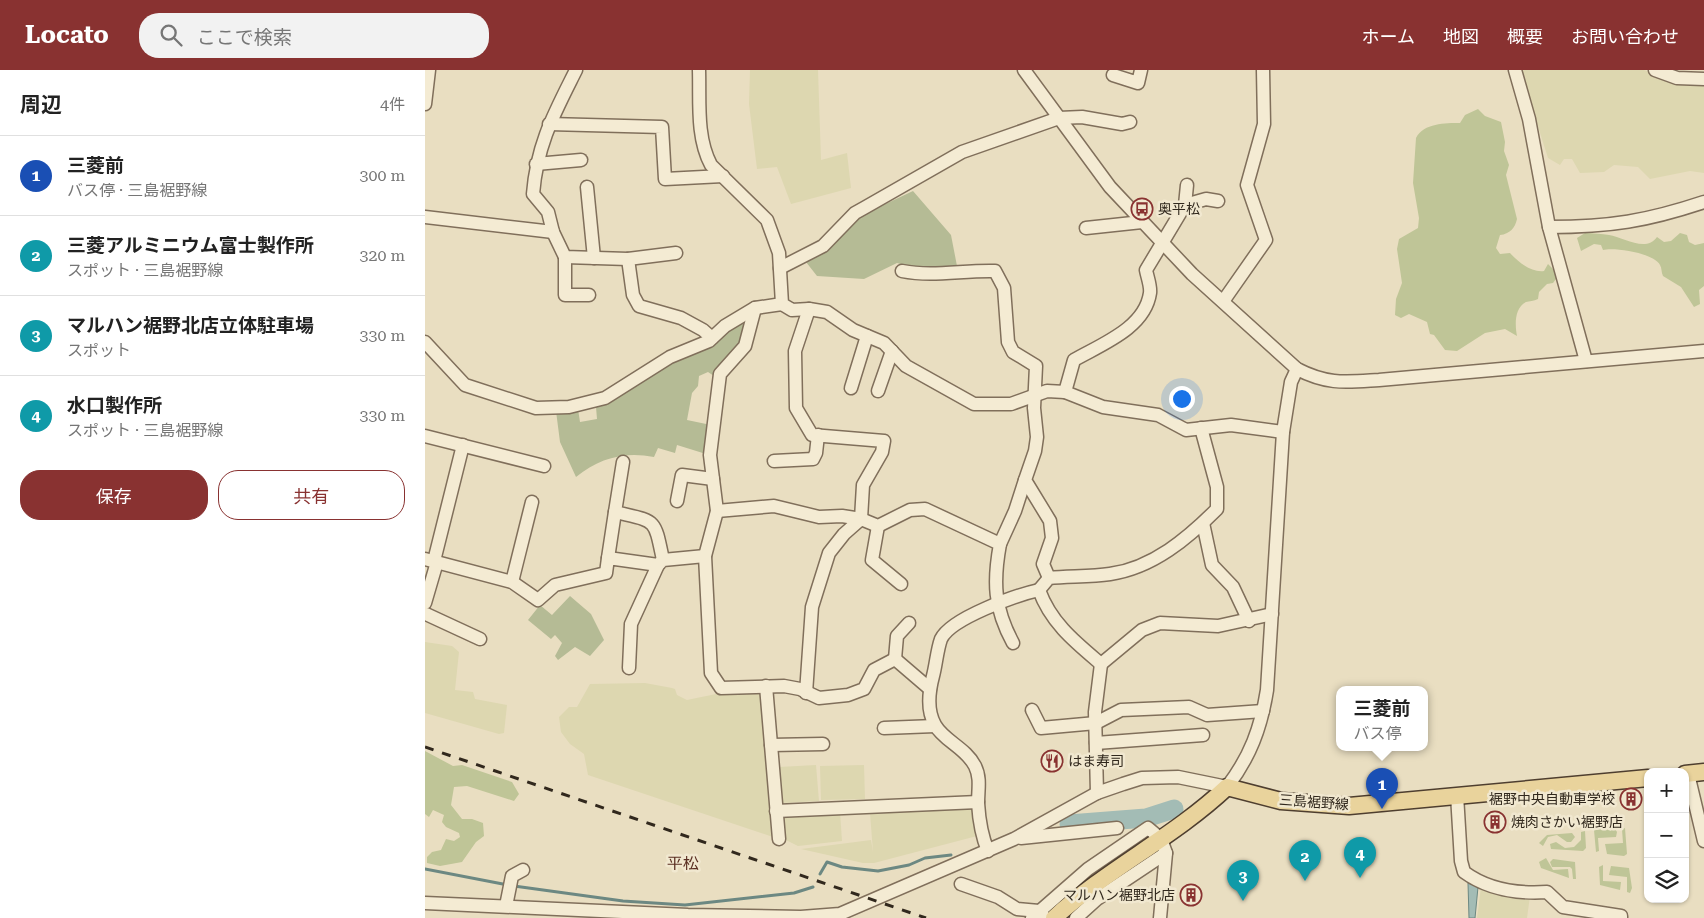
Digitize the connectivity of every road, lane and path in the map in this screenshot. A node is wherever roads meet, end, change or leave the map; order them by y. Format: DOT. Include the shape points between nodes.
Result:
graph roads {
  1 [pos="576,70"];
  2 [pos="699,70"];
  3 [pos="1025,70"];
  4 [pos="1141,70"];
  5 [pos="1263,70"];
  6 [pos="1515,70"];
  7 [pos="1655,70"];
  8 [pos="1113,74"];
  9 [pos="427,76"];
  10 [pos="1704,79"];
  11 [pos="425,104"];
  12 [pos="1059,118"];
  13 [pos="1129,122"];
  14 [pos="549,124"];
  15 [pos="581,160"];
  16 [pos="536,164"];
  17 [pos="723,176"];
  18 [pos="1187,185"];
  19 [pos="587,187"];
  20 [pos="1218,201"];
  21 [pos="1704,202"];
  22 [pos="1185,205"];
  23 [pos="425,217"];
  24 [pos="1142,222"];
  25 [pos="1549,227"];
  26 [pos="1086,228"];
  27 [pos="553,232"];
  28 [pos="1161,242"];
  29 [pos="676,253"];
  30 [pos="565,257"];
  31 [pos="594,258"];
  32 [pos="628,258"];
  33 [pos="780,268"];
  34 [pos="902,270"];
  35 [pos="589,295"];
  36 [pos="1223,300"];
  37 [pos="781,304"];
  38 [pos="755,308"];
  39 [pos="809,309"];
  40 [pos="867,336"];
  41 [pos="712,338"];
  42 [pos="425,342"];
  43 [pos="892,351"];
  44 [pos="1704,351"];
  45 [pos="1586,361"];
  46 [pos="1297,369"];
  47 [pos="851,388"];
  48 [pos="878,391"];
  49 [pos="1065,392"];
  50 [pos="1036,395"];
  51 [pos="1201,428"];
  52 [pos="1283,432"];
  53 [pos="818,435"];
  54 [pos="425,436"];
  55 [pos="463,445"];
  56 [pos="774,461"];
  57 [pos="623,462"];
  58 [pos="545,466"];
  59 [pos="713,479"];
  60 [pos="1025,480"];
  61 [pos="677,501"];
  62 [pos="532,502"];
  63 [pos="717,511"];
  64 [pos="615,512"];
  65 [pos="861,519"];
  66 [pos="1203,523"];
  67 [pos="878,526"];
  68 [pos="1000,544"];
  69 [pos="705,556"];
  70 [pos="608,558"];
  71 [pos="432,561"];
  72 [pos="661,562"];
  73 [pos="1049,578"];
  74 [pos="512,582"];
  75 [pos="901,584"];
  76 [pos="1039,590"];
  77 [pos="997,603"];
  78 [pos="425,612"];
  79 [pos="1272,614"];
  80 [pos="1249,621"];
  81 [pos="909,623"];
  82 [pos="480,639"];
  83 [pos="1013,642"];
  84 [pos="895,659"];
  85 [pos="1101,664"];
  86 [pos="629,668"];
  87 [pos="766,686"];
  88 [pos="930,689"];
  89 [pos="806,693"];
  90 [pos="1032,710"];
  91 [pos="1263,711"];
  92 [pos="1096,723"];
  93 [pos="935,726"];
  94 [pos="884,728"];
  95 [pos="1203,735"];
  96 [pos="1096,743"];
  97 [pos="823,744"];
  98 [pos="771,745"];
  99 [pos="1692,773"];
  100 [pos="1644,778"];
  101 [pos="1227,788"];
  102 [pos="1097,793"];
  103 [pos="1457,795"];
  104 [pos="978,802"];
  105 [pos="776,811"];
  106 [pos="1117,828"];
  107 [pos="779,839"];
  108 [pos="1014,839"];
  109 [pos="1704,841"];
  110 [pos="1164,846"];
  111 [pos="988,851"];
  112 [pos="523,870"];
  113 [pos="961,884"];
  114 [pos="425,903"];
  115 [pos="506,906"];
  116 [pos="1043,916"];
  117 [pos="801,918"];
  118 [pos="1076,918"];
  119 [pos="1160,918"];
  120 [pos="1621,918"];
  1 -- 14 [label="street"];
  2 -- 17 [label="street" via="701,138 711,165"];
  3 -- 12 [label="street"];
  4 -- 8 [label="street" via="1137,83"];
  5 -- 36 [label="street" via="1264,124 1247,185 1266,240"];
  6 -- 25 [label="street" via="1529,119"];
  7 -- 10 [label="street" via="1677,78"];
  9 -- 11 [label="street"];
  12 -- 13 [label="street"];
  12 -- 24 [label="street" via="1110,187"];
  12 -- 33 [label="street" via="962,152 859,210 823,246"];
  14 -- 16 [label="street"];
  14 -- 17 [label="street" via="662,127 665,179"];
  15 -- 16 [label="street"];
  16 -- 27 [label="street" via="533,194 548,212"];
  17 -- 33 [label="street" via="767,220 779,253"];
  18 -- 22 [label="street"];
  19 -- 31 [label="street"];
  20 -- 22 [label="street" via="1206,199"];
  21 -- 25 [label="street" via="1629,223"];
  22 -- 28 [label="street"];
  23 -- 27 [label="street"];
  24 -- 26 [label="street"];
  24 -- 28 [label="street"];
  25 -- 45 [label="street"];
  27 -- 30 [label="street"];
  28 -- 36 [label="street"];
  28 -- 49 [label="street" via="1146,270 1150,292 1140,318 1074,360"];
  29 -- 32 [label="street"];
  30 -- 31 [label="street"];
  30 -- 35 [label="street" via="565,295"];
  31 -- 32 [label="street"];
  32 -- 41 [label="street" via="633,295 639,306 681,318"];
  33 -- 37 [label="street"];
  34 -- 50 [label="street" via="925,275 966,270 995,271 1004,288 1009,342 1013,352 1036,366"];
  36 -- 46 [label="street"];
  37 -- 38 [label="street"];
  37 -- 39 [label="street" via="792,310"];
  38 -- 41 [label="street"];
  38 -- 59 [label="street" via="745,346 721,374 710,455"];
  39 -- 40 [label="street" via="827,312"];
  39 -- 53 [label="street" via="795,351 796,408 812,435"];
  40 -- 43 [label="street" via="884,343"];
  40 -- 47 [label="street"];
  41 -- 42 [label="street" via="670,357 605,398 569,407 536,408 465,385"];
  43 -- 48 [label="street"];
  43 -- 50 [label="street" via="906,366 974,404 1011,404"];
  44 -- 45 [label="street"];
  45 -- 46 [label="street" via="1343,382 1324,381"];
  46 -- 52 [label="street" via="1291,382"];
  49 -- 50 [label="street" via="1047,391"];
  49 -- 51 [label="street" via="1103,407 1158,414 1186,430"];
  50 -- 60 [label="street" via="1037,437"];
  51 -- 52 [label="street" via="1231,425"];
  51 -- 66 [label="street" via="1217,487 1217,509"];
  52 -- 79 [label="street"];
  53 -- 56 [label="street" via="817,453 813,459"];
  53 -- 65 [label="street" via="884,441 882,452 863,485"];
  54 -- 55 [label="street"];
  55 -- 58 [label="street"];
  55 -- 71 [label="street"];
  57 -- 64 [label="street"];
  59 -- 61 [label="street" via="682,475"];
  59 -- 63 [label="street"];
  60 -- 68 [label="street"];
  60 -- 73 [label="street" via="1050,521 1052,538 1043,564"];
  62 -- 74 [label="street"];
  63 -- 65 [label="street" via="774,506 819,517"];
  63 -- 69 [label="street"];
  64 -- 70 [label="street"];
  64 -- 72 [label="street" via="648,520 657,530"];
  65 -- 67 [label="street"];
  65 -- 89 [label="street" via="843,534 829,554 811,607"];
  66 -- 73 [label="street" via="1153,560 1123,571"];
  66 -- 80 [label="street" via="1212,565 1233,587"];
  67 -- 68 [label="street" via="910,510 925,509"];
  67 -- 75 [label="street" via="872,560"];
  68 -- 77 [label="street" via="994,572"];
  69 -- 72 [label="street"];
  69 -- 87 [label="street" via="711,673 721,688"];
  70 -- 72 [label="street"];
  70 -- 74 [label="street" via="606,573 555,585 538,600"];
  71 -- 74 [label="street"];
  71 -- 78 [label="street"];
  72 -- 86 [label="street" via="631,624"];
  73 -- 76 [label="street"];
  76 -- 77 [label="street"];
  76 -- 85 [label="street" via="1045,607 1067,636"];
  77 -- 83 [label="street"];
  77 -- 88 [label="street" via="949,630 942,638"];
  78 -- 82 [label="street"];
  79 -- 80 [label="street"];
  79 -- 91 [label="street" via="1270,663"];
  80 -- 85 [label="street" via="1219,626 1160,623 1143,630"];
  81 -- 84 [label="street" via="897,636"];
  84 -- 88 [label="street"];
  84 -- 89 [label="street" via="874,670 863,689 848,696 819,698"];
  85 -- 92 [label="street"];
  87 -- 89 [label="street" via="784,686"];
  87 -- 98 [label="street"];
  88 -- 93 [label="street"];
  90 -- 92 [label="street" via="1041,728"];
  91 -- 92 [label="street" via="1207,715 1189,707 1121,710"];
  91 -- 101 [label="street" via="1252,749"];
  92 -- 96 [label="street"];
  93 -- 94 [label="street"];
  93 -- 104 [label="street" via="975,765 980,788"];
  95 -- 96 [label="street"];
  96 -- 102 [label="street"];
  97 -- 98 [label="street"];
  98 -- 105 [label="street"];
  99 -- 109 [label="street"];
  100 -- 103 [label="main road, 三島裾野線"];
  101 -- 102 [label="street" via="1194,779 1163,776 1142,778"];
  101 -- 103 [label="main road, 三島裾野線" via="1266,799 1331,806 1375,805"];
  101 -- 110 [label="main road"];
  102 -- 108 [label="street"];
  103 -- 120 [label="street" via="1463,872 1494,888 1547,892 1563,907"];
  104 -- 105 [label="street"];
  104 -- 111 [label="street" via="983,841"];
  105 -- 107 [label="street"];
  106 -- 108 [label="street"];
  108 -- 111 [label="street"];
  110 -- 116 [label="main road"];
  110 -- 116 [label="street" via="1144,828 1088,869"];
  110 -- 118 [label="street"];
  110 -- 119 [label="street"];
  111 -- 117 [label="street" via="840,914"];
  112 -- 115 [label="street" via="514,873"];
  113 -- 116 [label="street" via="998,897 1017,909"];
  114 -- 115 [label="street"];
  115 -- 117 [label="street"];
}
